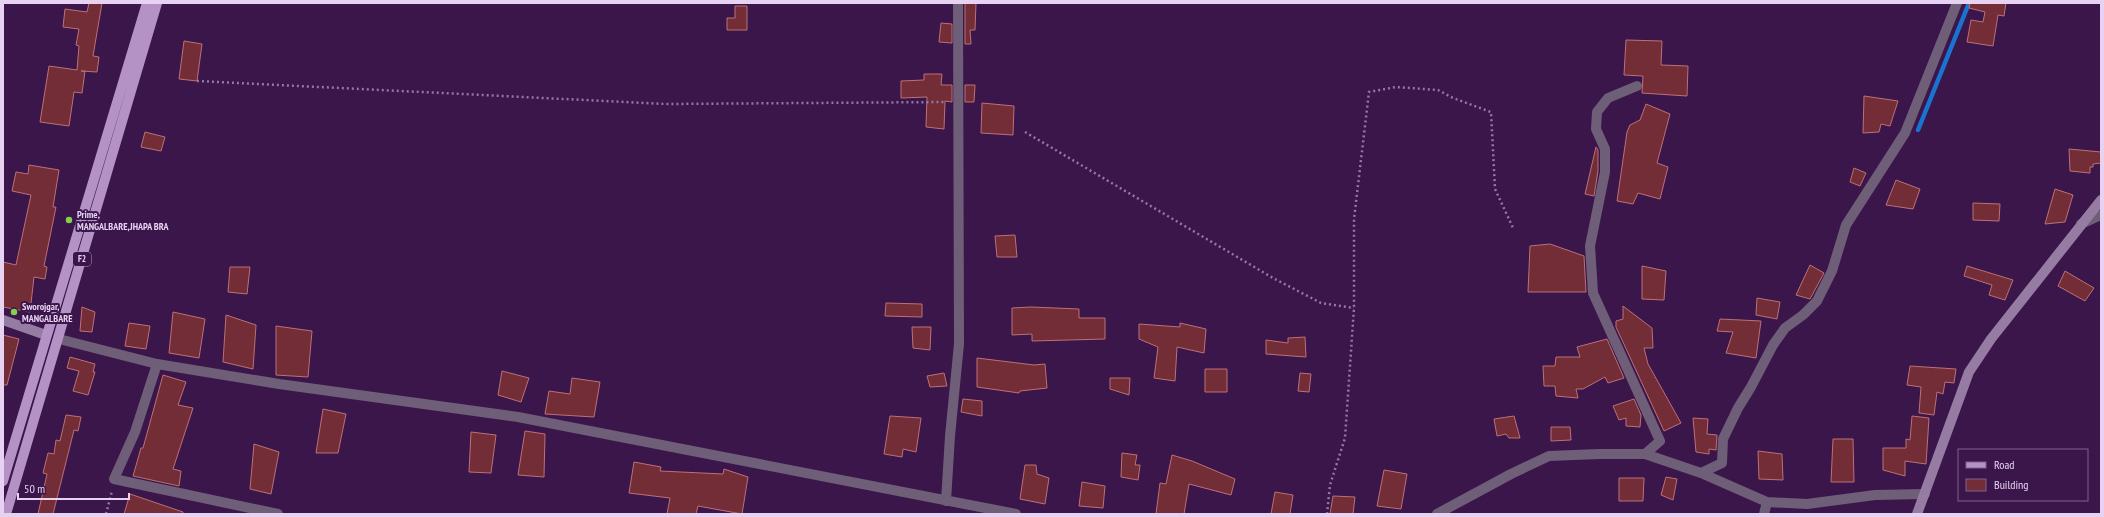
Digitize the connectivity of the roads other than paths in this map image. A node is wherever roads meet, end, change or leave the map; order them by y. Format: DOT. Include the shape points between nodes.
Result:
graph roads {
  1 [pos="147,3"];
  2 [pos="157,3"];
  3 [pos="958,3"];
  4 [pos="1957,3"];
  5 [pos="1637,86"];
  6 [pos="2101,200"];
  7 [pos="2101,215"];
  8 [pos="2081,224"];
  9 [pos="3,320"];
  10 [pos="46,335"];
  11 [pos="59,339"];
  12 [pos="157,364"];
  13 [pos="1645,454"];
  14 [pos="1701,473"];
  15 [pos="3,481"];
  16 [pos="1925,494"];
  17 [pos="946,500"];
  18 [pos="1767,502"];
  19 [pos="970,509"];
  20 [pos="6,514"];
  21 [pos="278,514"];
  22 [pos="1016,514"];
  23 [pos="1437,514"];
  24 [pos="1764,514"];
  25 [pos="1917,514"];
  1 -- 10 [label="main road, F2"];
  2 -- 11 [label="main road, F2"];
  3 -- 17 [label="street" via="959,344"];
  4 -- 14 [label="street" via="1905,133 1846,225 1832,270 1817,301 1785,328 1773,345 1723,439 1722,463"];
  5 -- 13 [label="street" via="1608,98 1597,112 1596,129 1604,149 1605,172 1590,246 1593,292 1660,441"];
  6 -- 8 [label="street"];
  7 -- 8 [label="street"];
  8 -- 16 [label="street" via="1991,339 1969,372"];
  9 -- 10 [label="street"];
  10 -- 15 [label="main road, F2"];
  11 -- 12 [label="street"];
  11 -- 20 [label="main road, F2"];
  12 -- 17 [label="street" via="279,384 518,417"];
  12 -- 21 [label="street" via="135,432 114,479"];
  13 -- 14 [label="street"];
  13 -- 23 [label="street" via="1549,456 1504,477"];
  14 -- 18 [label="street"];
  16 -- 18 [label="street" via="1875,495 1807,504"];
  16 -- 25 [label="street"];
  17 -- 19 [label="street"];
  18 -- 24 [label="street"];
  19 -- 22 [label="street"];
}
